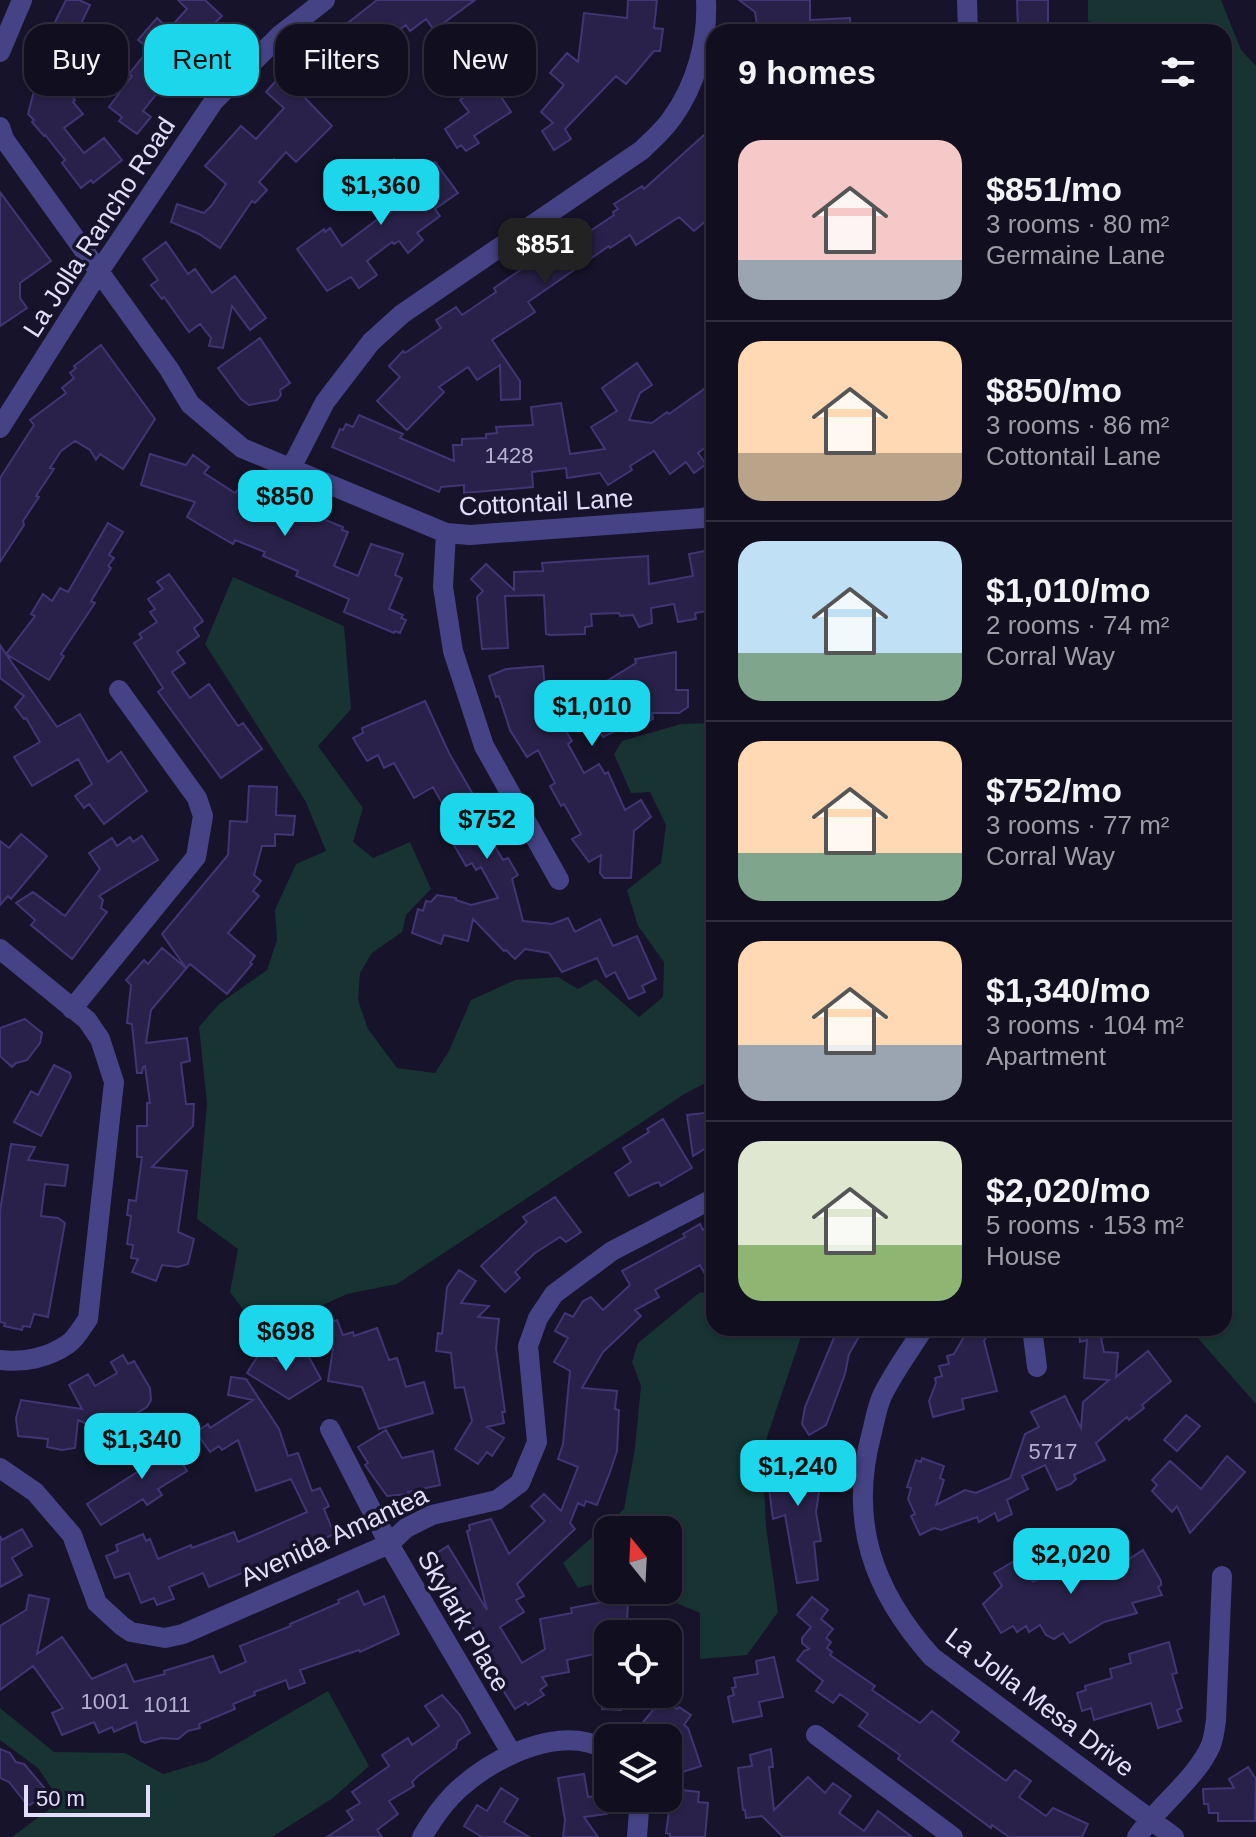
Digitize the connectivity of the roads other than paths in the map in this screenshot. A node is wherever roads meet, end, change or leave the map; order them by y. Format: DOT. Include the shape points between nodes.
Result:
graph roads {
  1 [pos="22,0"];
  2 [pos="325,0"];
  3 [pos="706,0"];
  4 [pos="967,0"];
  5 [pos="968,24"];
  6 [pos="0,52"];
  7 [pos="0,127"];
  8 [pos="98,273"];
  9 [pos="0,428"];
  10 [pos="290,470"];
  11 [pos="706,517"];
  12 [pos="446,533"];
  13 [pos="119,690"];
  14 [pos="559,880"];
  15 [pos="0,949"];
  16 [pos="72,1009"];
  17 [pos="706,1202"];
  18 [pos="919,1336"];
  19 [pos="1033,1336"];
  20 [pos="0,1360"];
  21 [pos="1037,1367"];
  22 [pos="330,1429"];
  23 [pos="0,1468"];
  24 [pos="389,1544"];
  25 [pos="1222,1576"];
  26 [pos="816,1735"];
  27 [pos="594,1743"];
  28 [pos="512,1754"];
  29 [pos="639,1812"];
  30 [pos="1150,1817"];
  31 [pos="422,1837"];
  32 [pos="637,1837"];
  33 [pos="953,1837"];
  34 [pos="1137,1837"];
  35 [pos="1174,1837"];
  1 -- 6 [label="street"];
  2 -- 8 [label="street, La Jolla Rancho Road" via="279,36 214,101"];
  3 -- 10 [label="street" via="695,79 672,119 642,150 402,314 371,342 325,402"];
  4 -- 5 [label="street"];
  7 -- 8 [label="street, Cottontail Lane"];
  8 -- 9 [label="street, La Jolla Rancho Road"];
  8 -- 10 [label="street, Cottontail Lane" via="190,404 242,448"];
  10 -- 12 [label="street, Cottontail Lane"];
  11 -- 12 [label="street, Cottontail Lane"];
  12 -- 14 [label="street" via="443,587 453,651 484,746"];
  13 -- 16 [label="street" via="197,798 203,816 196,857"];
  15 -- 16 [label="street"];
  16 -- 20 [label="street" via="100,1039 114,1082 88,1319 69,1343 42,1357 17,1363"];
  17 -- 24 [label="street, Avenida Amantea" via="612,1251 554,1294 538,1318 528,1346 537,1442 520,1483 497,1500 432,1515"];
  18 -- 30 [label="street, La Jolla Mesa Drive" via="882,1397 863,1463 862,1510 869,1554 885,1593 932,1657"];
  19 -- 21 [label="street"];
  22 -- 24 [label="street, Skylark Place"];
  23 -- 24 [label="street, Avenida Amantea" via="35,1492 72,1535 97,1603 131,1632 165,1638 183,1634"];
  24 -- 28 [label="street, Skylark Place"];
  25 -- 30 [label="street" via="1212,1742 1202,1763"];
  26 -- 33 [label="street"];
  27 -- 28 [label="street" via="575,1739"];
  28 -- 31 [label="street" via="460,1787"];
  29 -- 32 [label="street"];
  30 -- 34 [label="street"];
  30 -- 35 [label="street, La Jolla Mesa Drive"];
}
